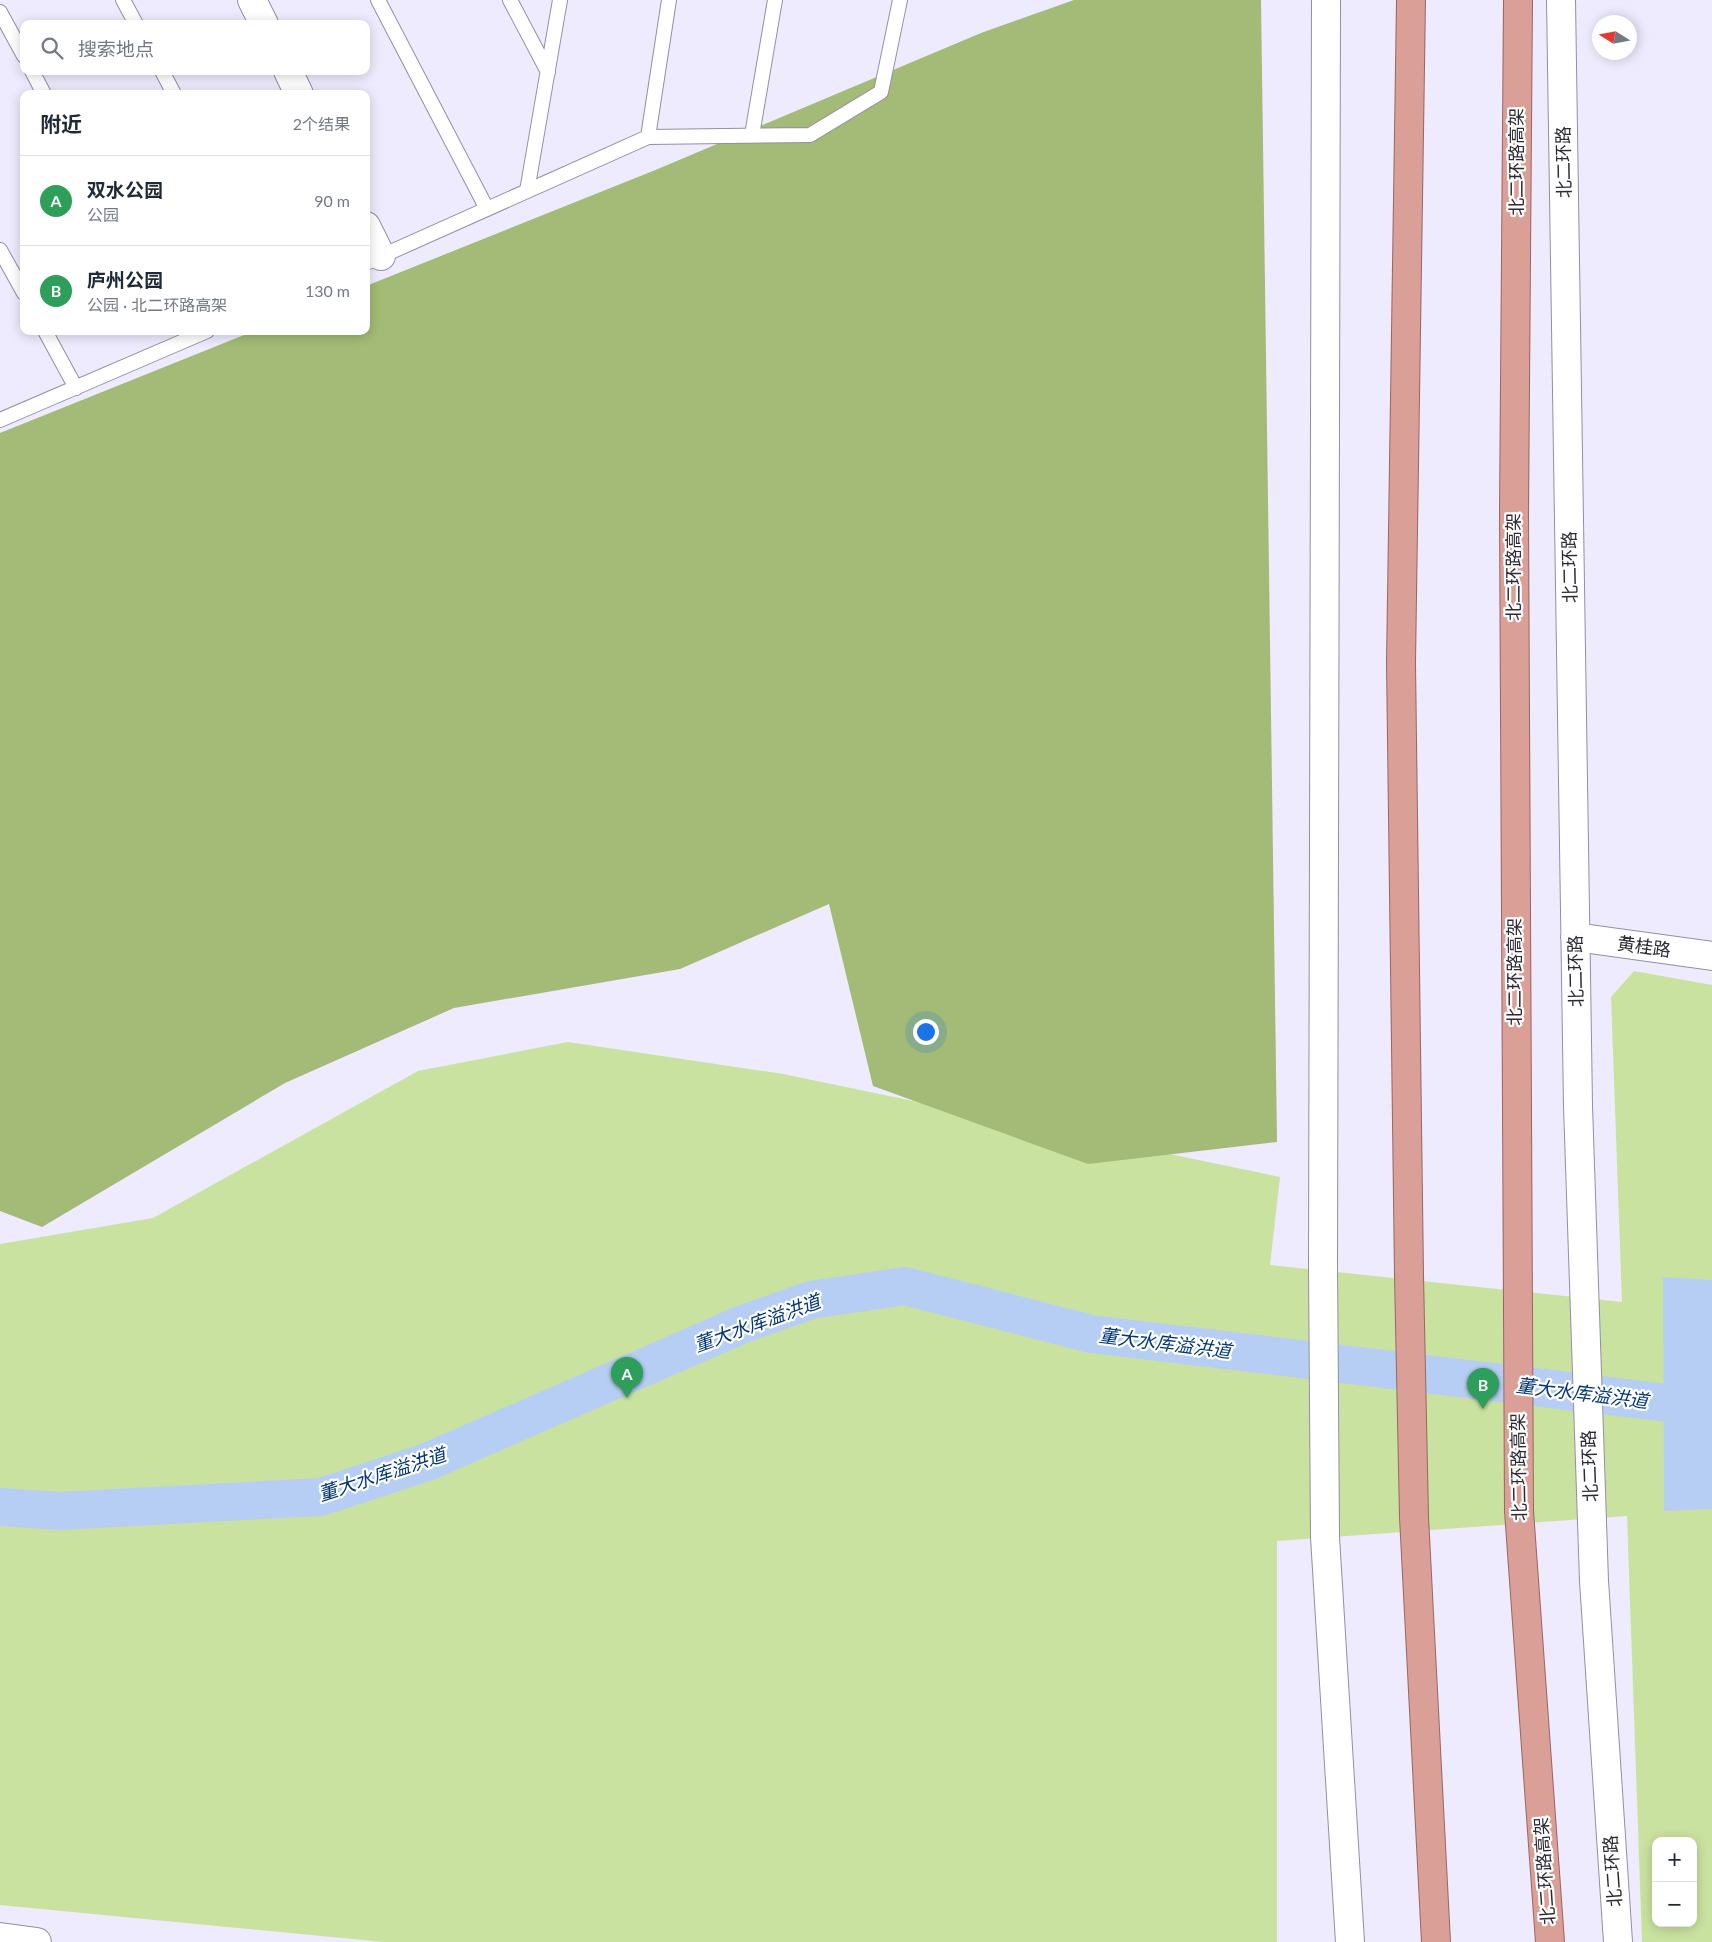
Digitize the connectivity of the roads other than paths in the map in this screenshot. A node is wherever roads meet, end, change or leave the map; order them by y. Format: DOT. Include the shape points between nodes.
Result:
graph roads {
  1 [pos="123,0"];
  2 [pos="252,0"];
  3 [pos="378,0"];
  4 [pos="510,0"];
  5 [pos="560,0"];
  6 [pos="669,0"];
  7 [pos="775,0"];
  8 [pos="900,0"];
  9 [pos="1326,0"];
  10 [pos="1411,0"];
  11 [pos="1518,0"];
  12 [pos="1561,0"];
  13 [pos="0,12"];
  14 [pos="134,20"];
  15 [pos="262,20"];
  16 [pos="20,49"];
  17 [pos="548,72"];
  18 [pos="34,75"];
  19 [pos="164,75"];
  20 [pos="290,75"];
  21 [pos="42,90"];
  22 [pos="172,90"];
  23 [pos="297,90"];
  24 [pos="752,136"];
  25 [pos="648,137"];
  26 [pos="527,191"];
  27 [pos="487,209"];
  28 [pos="370,243"];
  29 [pos="0,250"];
  30 [pos="374,260"];
  31 [pos="20,286"];
  32 [pos="47,335"];
  33 [pos="189,335"];
  34 [pos="175,338"];
  35 [pos="76,388"];
  36 [pos="0,420"];
  37 [pos="1575,937"];
  38 [pos="1712,956"];
  39 [pos="0,1937"];
  40 [pos="37,1942"];
  41 [pos="1350,1942"];
  42 [pos="1436,1942"];
  43 [pos="1550,1942"];
  44 [pos="1618,1942"];
  1 -- 14 [label="lane"];
  2 -- 15 [label="street"];
  3 -- 27 [label="lane"];
  4 -- 17 [label="lane"];
  5 -- 17 [label="lane"];
  6 -- 25 [label="lane"];
  7 -- 24 [label="lane"];
  8 -- 24 [label="lane" via="881,92 810,135"];
  9 -- 41 [label="street" via="1325,1537"];
  10 -- 42 [label="highway" via="1401,663 1414,1517"];
  11 -- 43 [label="highway, 北二环路高架" via="1514,524 1518,1511"];
  12 -- 37 [label="street, 北二环路"];
  13 -- 16 [label="lane"];
  17 -- 26 [label="lane"];
  18 -- 21 [label="lane"];
  19 -- 22 [label="lane"];
  20 -- 23 [label="street"];
  24 -- 25 [label="lane"];
  25 -- 26 [label="lane"];
  26 -- 27 [label="lane"];
  27 -- 30 [label="lane"];
  28 -- 30 [label="street"];
  29 -- 31 [label="lane"];
  32 -- 35 [label="lane"];
  33 -- 34 [label="lane"];
  34 -- 35 [label="lane"];
  35 -- 36 [label="lane"];
  37 -- 38 [label="street, 黄桂路"];
  37 -- 44 [label="street, 北二环路" via="1594,1581"];
  39 -- 40 [label="street"];
}
